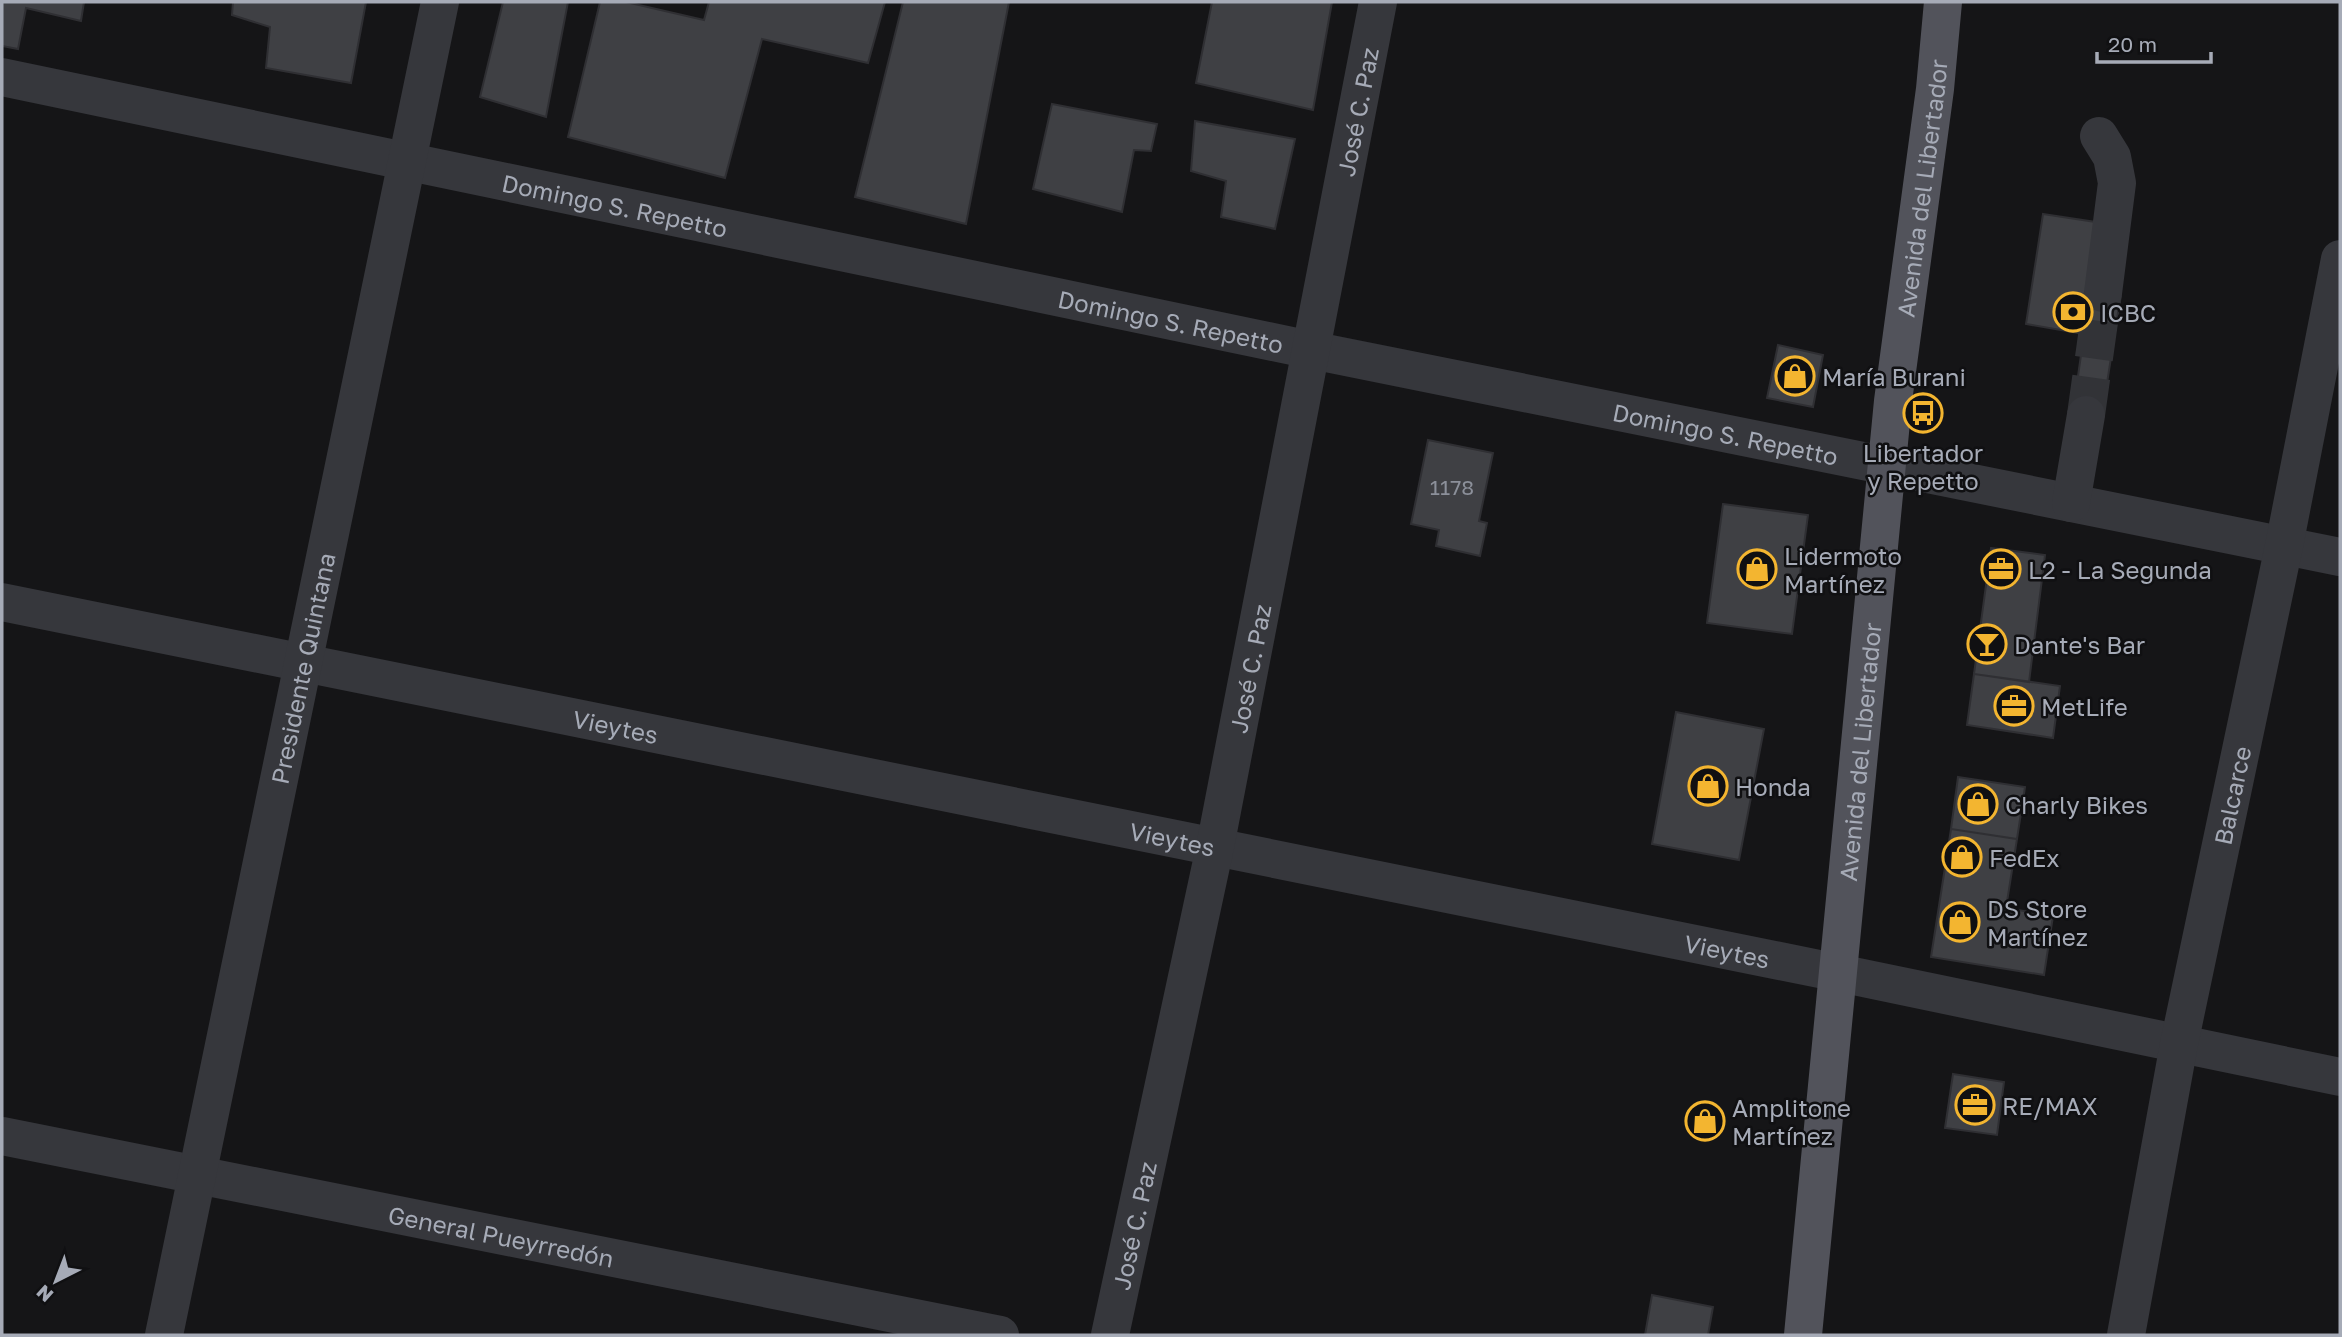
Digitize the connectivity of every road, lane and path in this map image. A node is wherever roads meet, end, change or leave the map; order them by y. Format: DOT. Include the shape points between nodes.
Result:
graph roads {
  1 [pos="440,2"];
  2 [pos="1378,2"];
  3 [pos="1943,2"];
  4 [pos="2,77"];
  5 [pos="2099,136"];
  6 [pos="407,162"];
  7 [pos="2340,259"];
  8 [pos="2103,293"];
  9 [pos="1311,350"];
  10 [pos="2086,415"];
  11 [pos="1887,466"];
  12 [pos="2071,503"];
  13 [pos="2284,546"];
  14 [pos="2340,558"];
  15 [pos="2,602"];
  16 [pos="304,663"];
  17 [pos="1215,847"];
  18 [pos="1839,973"];
  19 [pos="2179,1044"];
  20 [pos="2340,1077"];
  21 [pos="2,1136"];
  22 [pos="197,1175"];
  23 [pos="164,1335"];
  24 [pos="1000,1335"];
  25 [pos="1110,1335"];
  26 [pos="1803,1335"];
  27 [pos="2126,1335"];
  1 -- 6 [label="street, Presidente Quintana"];
  2 -- 9 [label="street, José C. Paz"];
  3 -- 11 [label="main road, Avenida del Libertador"];
  4 -- 6 [label="street, Domingo S. Repetto"];
  5 -- 8 [label="street" via="2112,157 2117,183"];
  6 -- 9 [label="street, Domingo S. Repetto"];
  6 -- 16 [label="street, Presidente Quintana"];
  7 -- 13 [label="street, Balcarce"];
  9 -- 11 [label="street, Domingo S. Repetto"];
  9 -- 17 [label="street, José C. Paz"];
  10 -- 12 [label="street"];
  11 -- 12 [label="street, Domingo S. Repetto"];
  11 -- 18 [label="main road, Avenida del Libertador"];
  12 -- 13 [label="street, Domingo S. Repetto"];
  13 -- 14 [label="street, Domingo S. Repetto"];
  13 -- 19 [label="street, Balcarce"];
  15 -- 16 [label="street, Vieytes"];
  16 -- 17 [label="street, Vieytes"];
  16 -- 22 [label="street, Presidente Quintana"];
  17 -- 18 [label="street, Vieytes"];
  17 -- 25 [label="street, José C. Paz"];
  18 -- 19 [label="street, Vieytes"];
  18 -- 26 [label="main road, Avenida del Libertador"];
  19 -- 20 [label="street, Vieytes"];
  19 -- 27 [label="street, Balcarce"];
  21 -- 22 [label="street, General Pueyrredón"];
  22 -- 23 [label="street, Presidente Quintana"];
  22 -- 24 [label="street, General Pueyrredón"];
}
